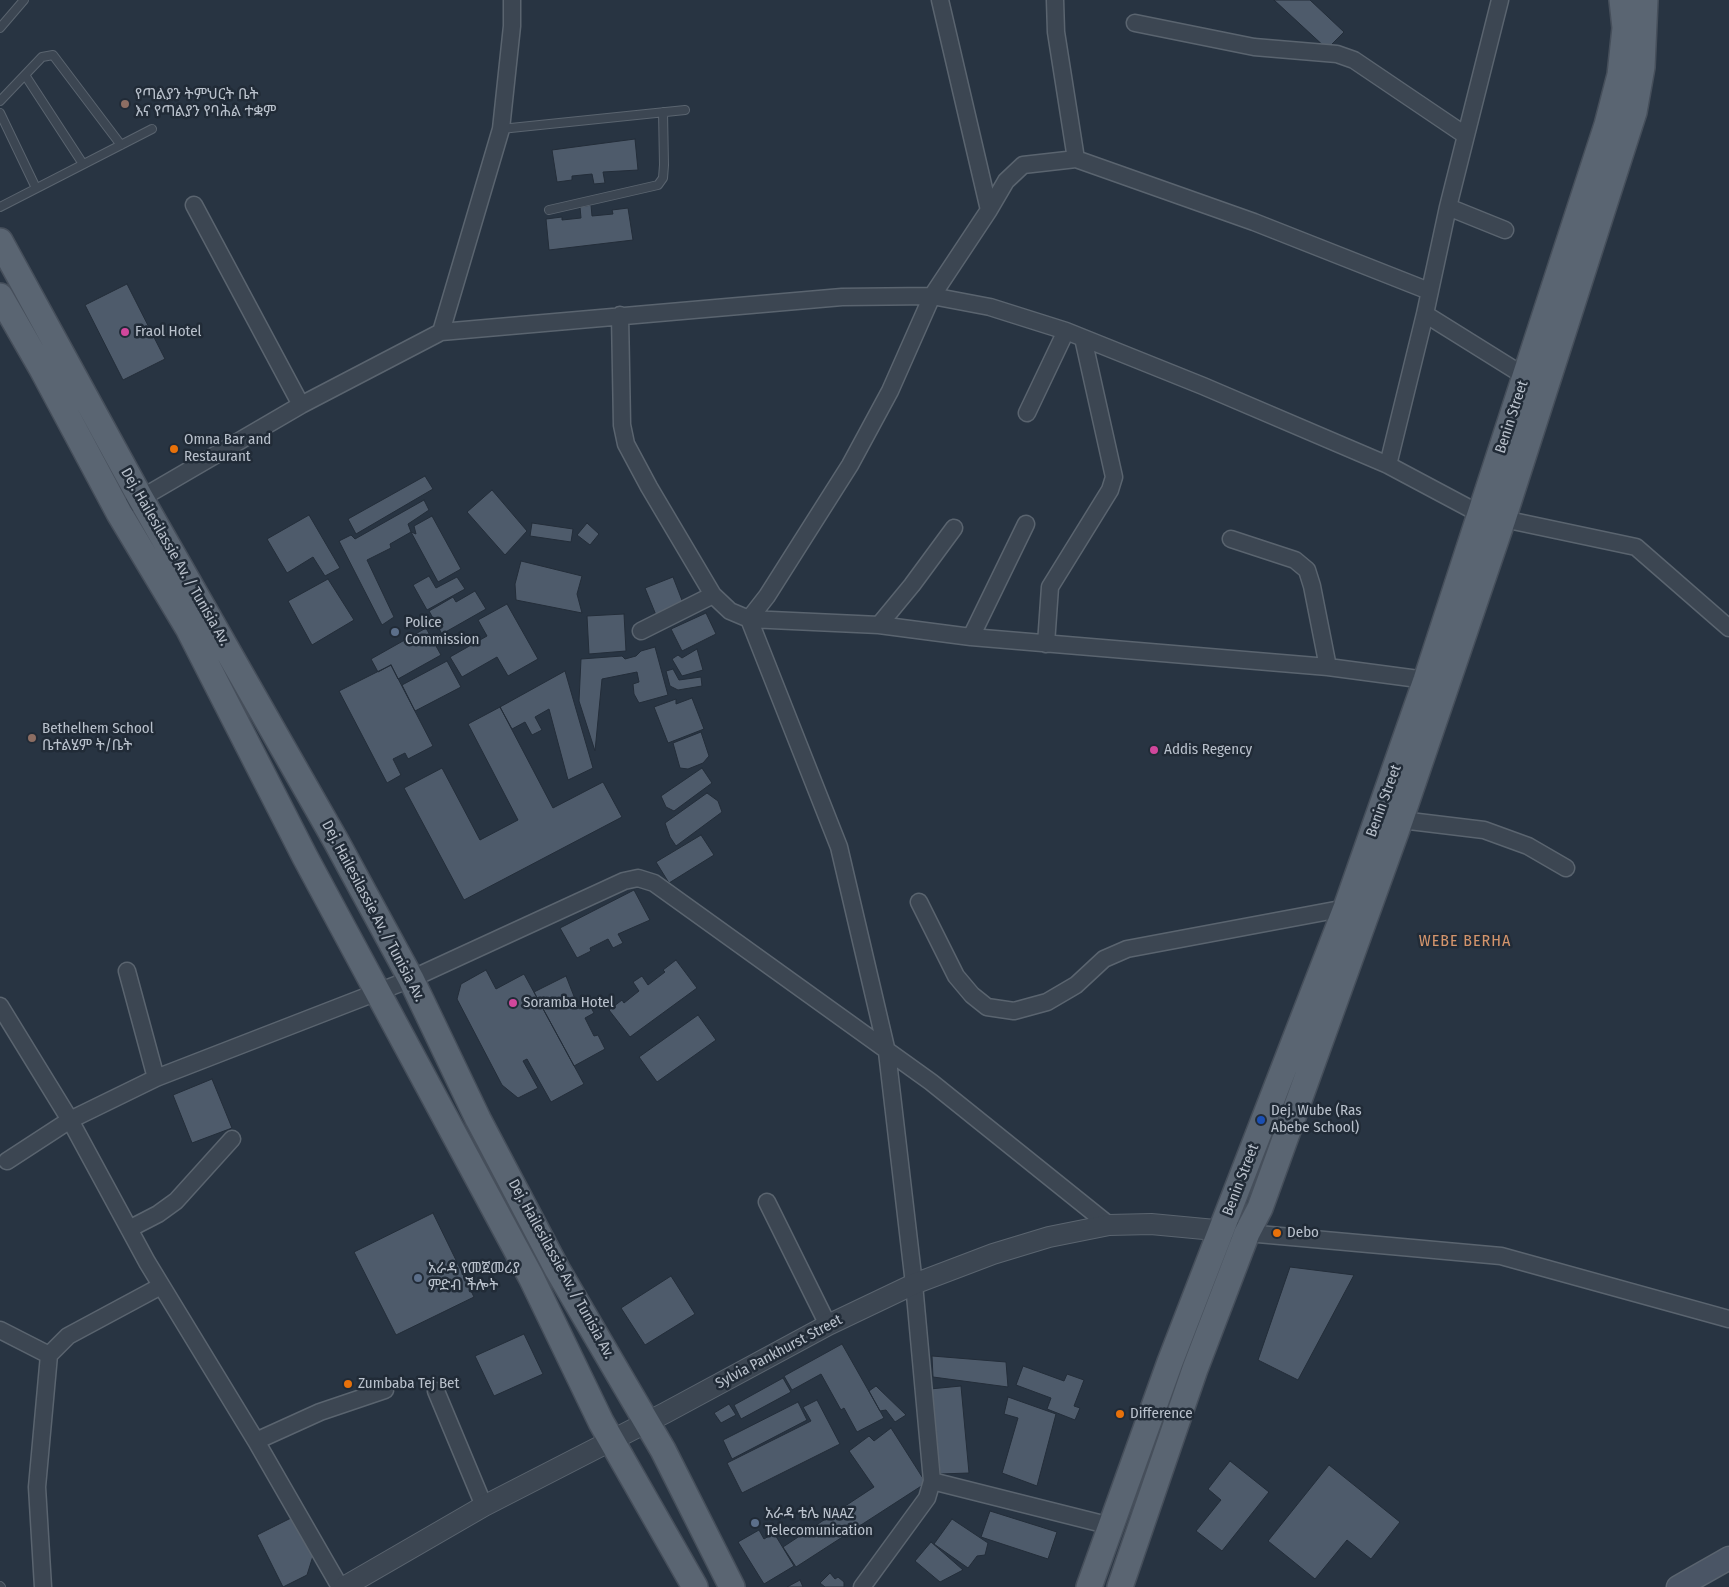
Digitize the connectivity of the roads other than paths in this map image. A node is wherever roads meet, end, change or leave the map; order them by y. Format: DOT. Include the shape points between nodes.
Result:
graph roads {
  1 [pos="24,0"];
  2 [pos="512,0"];
  3 [pos="940,0"];
  4 [pos="1055,0"];
  5 [pos="1500,0"];
  6 [pos="1622,0"];
  7 [pos="1645,0"];
  8 [pos="1135,23"];
  9 [pos="0,28"];
  10 [pos="25,74"];
  11 [pos="0,101"];
  12 [pos="685,110"];
  13 [pos="663,112"];
  14 [pos="0,113"];
  15 [pos="152,129"];
  16 [pos="502,129"];
  17 [pos="1465,135"];
  18 [pos="120,145"];
  19 [pos="1076,159"];
  20 [pos="83,164"];
  21 [pos="36,188"];
  22 [pos="194,205"];
  23 [pos="0,206"];
  24 [pos="1448,207"];
  25 [pos="549,210"];
  26 [pos="988,210"];
  27 [pos="1505,230"];
  28 [pos="0,241"];
  29 [pos="1429,291"];
  30 [pos="0,296"];
  31 [pos="932,296"];
  32 [pos="1425,314"];
  33 [pos="620,315"];
  34 [pos="1066,331"];
  35 [pos="441,332"];
  36 [pos="1083,338"];
  37 [pos="1536,379"];
  38 [pos="301,406"];
  39 [pos="1027,412"];
  40 [pos="1388,465"];
  41 [pos="140,497"];
  42 [pos="119,513"];
  43 [pos="1492,516"];
  44 [pos="1026,524"];
  45 [pos="954,528"];
  46 [pos="1231,539"];
  47 [pos="713,595"];
  48 [pos="749,619"];
  49 [pos="879,625"];
  50 [pos="1729,628"];
  51 [pos="641,631"];
  52 [pos="970,637"];
  53 [pos="1046,644"];
  54 [pos="1328,667"];
  55 [pos="1426,680"];
  56 [pos="1390,819"];
  57 [pos="1566,868"];
  58 [pos="919,902"];
  59 [pos="1356,910"];
  60 [pos="127,971"];
  61 [pos="411,979"];
  62 [pos="377,991"];
  63 [pos="0,1006"];
  64 [pos="887,1052"];
  65 [pos="156,1078"];
  66 [pos="70,1120"];
  67 [pos="232,1139"];
  68 [pos="7,1161"];
  69 [pos="767,1202"];
  70 [pos="1109,1226"];
  71 [pos="129,1229"];
  72 [pos="1222,1229"];
  73 [pos="1247,1233"];
  74 [pos="914,1284"];
  75 [pos="161,1286"];
  76 [pos="1729,1319"];
  77 [pos="828,1325"];
  78 [pos="0,1330"];
  79 [pos="49,1355"];
  80 [pos="1170,1362"];
  81 [pos="1195,1369"];
  82 [pos="385,1390"];
  83 [pos="436,1391"];
  84 [pos="647,1422"];
  85 [pos="610,1440"];
  86 [pos="256,1441"];
  87 [pos="932,1481"];
  88 [pos="484,1506"];
  89 [pos="1110,1526"];
  90 [pos="1729,1558"];
  91 [pos="43,1587"];
  92 [pos="340,1587"];
  93 [pos="344,1587"];
  94 [pos="695,1587"];
  95 [pos="732,1587"];
  96 [pos="862,1587"];
  97 [pos="1089,1587"];
  98 [pos="1120,1587"];
  99 [pos="1678,1587"];
  1 -- 9 [label="lane"];
  2 -- 16 [label="street"];
  3 -- 26 [label="street"];
  4 -- 19 [label="street" via="1056,32"];
  5 -- 17 [label="street"];
  6 -- 37 [label="main road, Benin Street" via="1625,28 1620,75"];
  7 -- 37 [label="main road, Benin Street" via="1642,67 1634,112"];
  8 -- 17 [label="street" via="1254,48 1337,54 1354,60"];
  10 -- 11 [label="lane"];
  10 -- 18 [label="lane" via="42,57 53,54"];
  10 -- 20 [label="lane"];
  12 -- 13 [label="lane"];
  13 -- 16 [label="lane"];
  13 -- 25 [label="lane" via="664,165 663,178 658,185"];
  14 -- 21 [label="lane"];
  15 -- 18 [label="lane"];
  16 -- 35 [label="street"];
  17 -- 24 [label="street"];
  18 -- 20 [label="lane"];
  19 -- 26 [label="street" via="1023,165 1006,181"];
  19 -- 29 [label="street" via="1254,222"];
  20 -- 21 [label="lane"];
  21 -- 23 [label="lane"];
  22 -- 38 [label="street"];
  24 -- 27 [label="street"];
  24 -- 29 [label="street"];
  26 -- 31 [label="street"];
  28 -- 41 [label="main road, Dej. Hailesilassie Av. / Tunisia Av."];
  29 -- 32 [label="street"];
  30 -- 42 [label="main road, Dej. Hailesilassie Av. / Tunisia Av."];
  31 -- 33 [label="street" via="842,297"];
  31 -- 34 [label="street" via="990,307"];
  31 -- 48 [label="street" via="890,391 850,465"];
  32 -- 37 [label="street"];
  32 -- 40 [label="street"];
  33 -- 35 [label="street"];
  33 -- 47 [label="street" via="622,425 626,444"];
  34 -- 36 [label="street"];
  34 -- 39 [label="street"];
  35 -- 38 [label="street"];
  36 -- 40 [label="street"];
  36 -- 53 [label="street" via="1114,477 1110,490 1050,587"];
  37 -- 43 [label="main road, Benin Street"];
  38 -- 41 [label="street"];
  40 -- 43 [label="street"];
  41 -- 42 [label="street"];
  41 -- 61 [label="main road, Dej. Hailesilassie Av. / Tunisia Av."];
  42 -- 62 [label="main road, Dej. Hailesilassie Av. / Tunisia Av." via="188,628"];
  43 -- 50 [label="street" via="1636,547"];
  43 -- 55 [label="main road, Benin Street"];
  43 -- 56 [label="main road, Benin Street"];
  44 -- 52 [label="street"];
  45 -- 49 [label="street"];
  46 -- 54 [label="street" via="1295,560 1307,570"];
  47 -- 48 [label="street" via="730,611"];
  47 -- 51 [label="street"];
  48 -- 49 [label="street"];
  48 -- 64 [label="street" via="839,847"];
  49 -- 52 [label="street"];
  52 -- 53 [label="street"];
  53 -- 54 [label="street"];
  54 -- 55 [label="street"];
  55 -- 56 [label="main road, Benin Street"];
  56 -- 57 [label="street" via="1484,830 1528,846"];
  56 -- 59 [label="main road, Benin Street"];
  58 -- 59 [label="street" via="956,976 972,995 987,1007 1014,1011 1047,1002 1076,985 1104,959 1127,949"];
  59 -- 72 [label="main road, Benin Street"];
  59 -- 73 [label="main road, Benin Street" via="1260,1208"];
  60 -- 65 [label="street"];
  61 -- 62 [label="street"];
  61 -- 64 [label="street" via="624,881 638,878 654,883"];
  61 -- 84 [label="main road, Dej. Hailesilassie Av. / Tunisia Av." via="478,1119 557,1268"];
  62 -- 65 [label="street"];
  62 -- 85 [label="main road, Dej. Hailesilassie Av. / Tunisia Av." via="530,1277"];
  63 -- 66 [label="street"];
  64 -- 70 [label="street" via="931,1082"];
  64 -- 74 [label="street"];
  65 -- 66 [label="street"];
  66 -- 68 [label="street"];
  66 -- 71 [label="street"];
  67 -- 71 [label="street" via="176,1200"];
  69 -- 77 [label="street"];
  70 -- 72 [label="street, Sylvia Pankhurst Street" via="1151,1224"];
  70 -- 74 [label="street, Sylvia Pankhurst Street" via="1049,1237 992,1254"];
  71 -- 75 [label="street"];
  72 -- 73 [label="street, Sylvia Pankhurst Street"];
  72 -- 80 [label="main road, Benin Street"];
  73 -- 76 [label="street" via="1501,1256"];
  73 -- 81 [label="main road, Benin Street"];
  74 -- 77 [label="street, Sylvia Pankhurst Street"];
  74 -- 87 [label="street"];
  75 -- 79 [label="street" via="68,1336"];
  75 -- 86 [label="street"];
  77 -- 84 [label="street, Sylvia Pankhurst Street"];
  78 -- 79 [label="street"];
  79 -- 91 [label="street" via="37,1488"];
  80 -- 81 [label="main road"];
  80 -- 89 [label="main road, Benin Street"];
  81 -- 98 [label="main road, Benin Street"];
  82 -- 86 [label="street" via="320,1412"];
  83 -- 88 [label="street"];
  84 -- 85 [label="street, Sylvia Pankhurst Street"];
  84 -- 95 [label="main road, Dej. Hailesilassie Av. / Tunisia Av."];
  85 -- 88 [label="street, Sylvia Pankhurst Street"];
  85 -- 94 [label="main road, Dej. Hailesilassie Av. / Tunisia Av."];
  86 -- 92 [label="street"];
  87 -- 89 [label="street"];
  87 -- 96 [label="street" via="923,1506"];
  88 -- 93 [label="street, Sylvia Pankhurst Street"];
  89 -- 97 [label="main road, Benin Street"];
  90 -- 99 [label="main road"];
}
